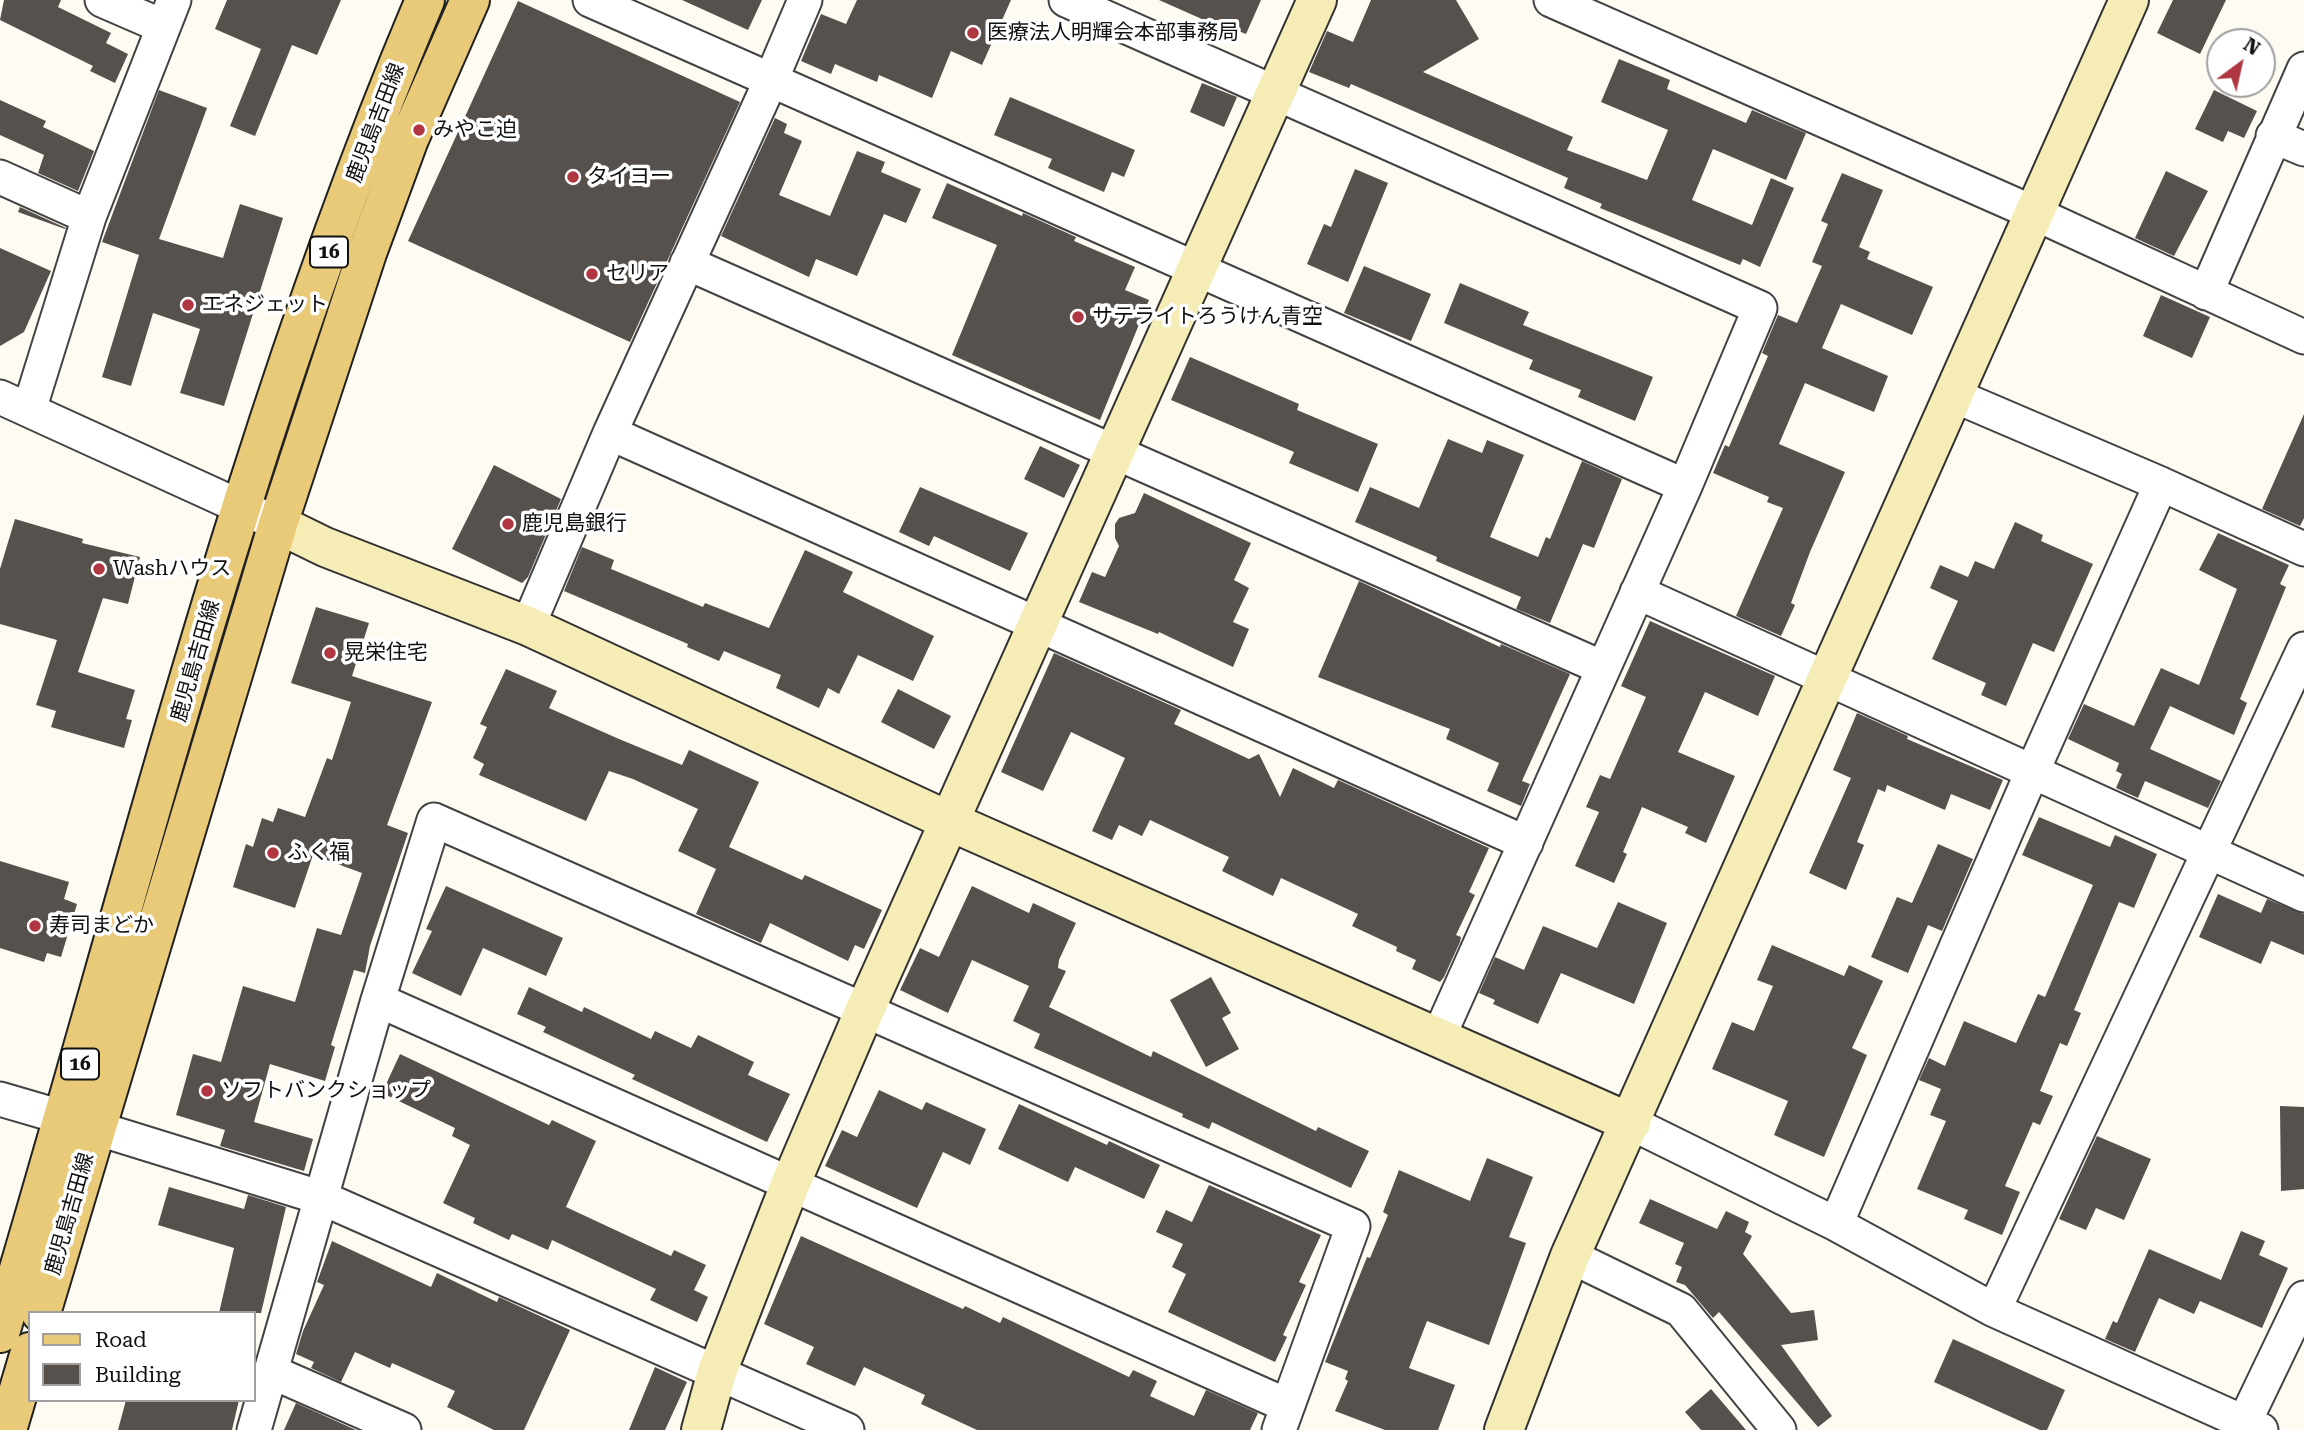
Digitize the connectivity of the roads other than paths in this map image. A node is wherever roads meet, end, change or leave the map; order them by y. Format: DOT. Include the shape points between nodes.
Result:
graph roads {
  1 [pos="102,0"];
  2 [pos="425,0"];
  3 [pos="470,0"];
  4 [pos="590,0"];
  5 [pos="805,0"];
  6 [pos="1066,0"];
  7 [pos="1317,0"];
  8 [pos="1551,0"];
  9 [pos="2129,0"];
  10 [pos="168,13"];
  11 [pos="2304,69"];
  12 [pos="771,80"];
  13 [pos="1275,93"];
  14 [pos="2273,135"];
  15 [pos="2304,149"];
  16 [pos="0,177"];
  17 [pos="2034,213"];
  18 [pos="89,217"];
  19 [pos="687,263"];
  20 [pos="1196,269"];
  21 [pos="2206,293"];
  22 [pos="2304,337"];
  23 [pos="1954,395"];
  24 [pos="14,403"];
  25 [pos="610,433"];
  26 [pos="1114,453"];
  27 [pos="2161,484"];
  28 [pos="1685,486"];
  29 [pos="242,507"];
  30 [pos="278,524"];
  31 [pos="2304,549"];
  32 [pos="1637,592"];
  33 [pos="1038,624"];
  34 [pos="528,626"];
  35 [pos="2304,649"];
  36 [pos="1603,668"];
  37 [pos="1828,680"];
  38 [pos="2033,770"];
  39 [pos="950,821"];
  40 [pos="1526,843"];
  41 [pos="2207,851"];
  42 [pos="2304,895"];
  43 [pos="378,1000"];
  44 [pos="864,1012"];
  45 [pos="1439,1036"];
  46 [pos="0,1099"];
  47 [pos="80,1123"];
  48 [pos="1631,1123"];
  49 [pos="790,1185"];
  50 [pos="322,1198"];
  51 [pos="1836,1224"];
  52 [pos="1570,1256"];
  53 [pos="2304,1298"];
  54 [pos="1994,1310"];
  55 [pos="41,1311"];
  56 [pos="0,1332"];
  57 [pos="28,1359"];
  58 [pos="272,1372"];
  59 [pos="717,1372"];
  60 [pos="1283,1418"];
  61 [pos="2248,1428"];
  62 [pos="400,1429"];
  63 [pos="7,1430"];
  64 [pos="254,1430"];
  65 [pos="701,1430"];
  66 [pos="847,1430"];
  67 [pos="1504,1430"];
  68 [pos="1779,1430"];
  1 -- 10 [label="street"];
  2 -- 29 [label="main road, 鹿児島吉田線 / 16" via="373,124"];
  3 -- 30 [label="main road, 鹿児島吉田線 / 16" via="409,139"];
  4 -- 12 [label="street"];
  5 -- 12 [label="street"];
  6 -- 13 [label="street"];
  7 -- 13 [label="street"];
  8 -- 17 [label="street"];
  9 -- 17 [label="street"];
  10 -- 18 [label="street"];
  11 -- 14 [label="street"];
  12 -- 19 [label="street"];
  12 -- 20 [label="street"];
  13 -- 20 [label="street"];
  13 -- 28 [label="street" via="1760,308"];
  14 -- 15 [label="street"];
  14 -- 21 [label="street"];
  16 -- 18 [label="street"];
  17 -- 21 [label="street"];
  17 -- 23 [label="street"];
  18 -- 24 [label="street"];
  19 -- 25 [label="street"];
  19 -- 26 [label="street"];
  20 -- 26 [label="street"];
  20 -- 28 [label="street"];
  21 -- 22 [label="street"];
  23 -- 27 [label="street"];
  23 -- 37 [label="street"];
  24 -- 29 [label="street"];
  25 -- 33 [label="street"];
  25 -- 34 [label="street"];
  26 -- 33 [label="street"];
  26 -- 36 [label="street"];
  27 -- 31 [label="street"];
  27 -- 38 [label="street"];
  28 -- 32 [label="street"];
  29 -- 30 [label="street"];
  29 -- 47 [label="main road, 鹿児島吉田線 / 16"];
  30 -- 34 [label="street" via="325,547"];
  30 -- 47 [label="main road, 鹿児島吉田線 / 16"];
  32 -- 36 [label="street"];
  32 -- 37 [label="street"];
  33 -- 39 [label="street"];
  33 -- 40 [label="street"];
  34 -- 39 [label="street"];
  35 -- 41 [label="street"];
  36 -- 40 [label="street"];
  37 -- 38 [label="street"];
  37 -- 48 [label="street"];
  38 -- 41 [label="street"];
  38 -- 51 [label="street"];
  39 -- 44 [label="street"];
  39 -- 45 [label="street"];
  40 -- 45 [label="street"];
  41 -- 42 [label="street"];
  41 -- 54 [label="street"];
  43 -- 44 [label="street" via="434,820"];
  43 -- 49 [label="street"];
  43 -- 50 [label="street"];
  44 -- 49 [label="street"];
  44 -- 60 [label="street" via="1353,1226"];
  45 -- 48 [label="street"];
  46 -- 47 [label="street"];
  47 -- 50 [label="street"];
  47 -- 55 [label="main road, 鹿児島吉田線 / 16"];
  47 -- 56 [label="main road, 鹿児島吉田線 / 16"];
  48 -- 51 [label="street"];
  48 -- 52 [label="street"];
  49 -- 59 [label="street"];
  49 -- 60 [label="street"];
  50 -- 58 [label="street"];
  50 -- 59 [label="street"];
  51 -- 54 [label="street"];
  52 -- 67 [label="street"];
  52 -- 68 [label="street" via="1681,1310"];
  53 -- 61 [label="street"];
  54 -- 61 [label="street"];
  57 -- 63 [label="main road"];
  58 -- 62 [label="street"];
  58 -- 64 [label="street"];
  59 -- 65 [label="street"];
  59 -- 66 [label="street"];
}
